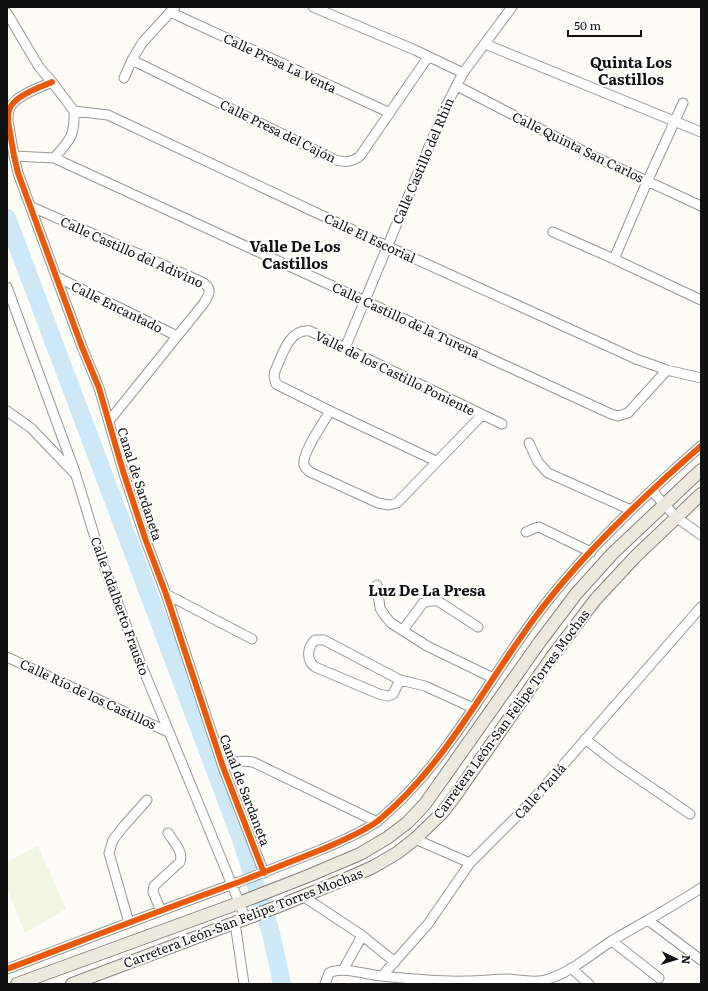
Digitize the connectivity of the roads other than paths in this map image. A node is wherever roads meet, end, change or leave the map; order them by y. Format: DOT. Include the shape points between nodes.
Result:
graph roads {
  1 [pos="313,7"];
  2 [pos="512,7"];
  3 [pos="172,10"];
  4 [pos="7,13"];
  5 [pos="485,44"];
  6 [pos="428,57"];
  7 [pos="132,60"];
  8 [pos="463,73"];
  9 [pos="124,78"];
  10 [pos="52,82"];
  11 [pos="456,86"];
  12 [pos="683,103"];
  13 [pos="74,111"];
  14 [pos="390,113"];
  15 [pos="675,122"];
  16 [pos="701,132"];
  17 [pos="14,156"];
  18 [pos="54,158"];
  19 [pos="647,182"];
  20 [pos="701,206"];
  21 [pos="32,207"];
  22 [pos="553,232"];
  23 [pos="387,246"];
  24 [pos="614,259"];
  25 [pos="57,277"];
  26 [pos="7,288"];
  27 [pos="364,300"];
  28 [pos="701,300"];
  29 [pos="177,336"];
  30 [pos="345,348"];
  31 [pos="667,370"];
  32 [pos="701,378"];
  33 [pos="7,411"];
  34 [pos="330,411"];
  35 [pos="482,415"];
  36 [pos="109,421"];
  37 [pos="502,424"];
  38 [pos="529,442"];
  39 [pos="701,446"];
  40 [pos="436,461"];
  41 [pos="701,470"];
  42 [pos="77,477"];
  43 [pos="652,491"];
  44 [pos="701,494"];
  45 [pos="665,504"];
  46 [pos="631,510"];
  47 [pos="676,518"];
  48 [pos="526,532"];
  49 [pos="701,535"];
  50 [pos="591,552"];
  51 [pos="377,585"];
  52 [pos="166,594"];
  53 [pos="595,600"];
  54 [pos="701,608"];
  55 [pos="478,627"];
  56 [pos="403,630"];
  57 [pos="252,639"];
  58 [pos="7,657"];
  59 [pos="493,678"];
  60 [pos="400,680"];
  61 [pos="473,708"];
  62 [pos="168,732"];
  63 [pos="585,739"];
  64 [pos="223,767"];
  65 [pos="147,800"];
  66 [pos="690,814"];
  67 [pos="377,822"];
  68 [pos="168,833"];
  69 [pos="415,839"];
  70 [pos="470,863"];
  71 [pos="262,874"];
  72 [pos="231,885"];
  73 [pos="701,888"];
  74 [pos="304,896"];
  75 [pos="243,901"];
  76 [pos="161,911"];
  77 [pos="249,918"];
  78 [pos="648,920"];
  79 [pos="129,923"];
  80 [pos="235,923"];
  81 [pos="362,936"];
  82 [pos="612,941"];
  83 [pos="701,960"];
  84 [pos="395,962"];
  85 [pos="571,968"];
  86 [pos="7,969"];
  87 [pos="343,970"];
  88 [pos="382,976"];
  89 [pos="659,978"];
  90 [pos="485,982"];
  91 [pos="18,984"];
  92 [pos="72,984"];
  93 [pos="244,984"];
  94 [pos="325,984"];
  95 [pos="589,984"];
  1 -- 6 [label="street"];
  2 -- 5 [label="street, Calle Castillo del Rhin"];
  3 -- 7 [label="street" via="142,43"];
  3 -- 14 [label="street, Calle Presa La Venta"];
  4 -- 10 [label="street" via="39,67"];
  5 -- 8 [label="street, Calle Castillo del Rhin"];
  5 -- 15 [label="street"];
  6 -- 8 [label="street"];
  6 -- 14 [label="street, Calle Presa del Cajón"];
  7 -- 9 [label="street"];
  7 -- 14 [label="street, Calle Presa del Cajón" via="340,162 348,162 360,156"];
  8 -- 11 [label="street, Calle Castillo del Rhin"];
  10 -- 13 [label="street"];
  10 -- 17 [label="street, Canal de Sardaneta" via="15,101 10,107 8,115"];
  11 -- 19 [label="street, Calle Quinta San Carlos"];
  11 -- 23 [label="street, Calle Castillo del Rhin"];
  12 -- 15 [label="street"];
  13 -- 18 [label="street" via="74,127 69,141"];
  13 -- 23 [label="street, Calle El Escorial" via="108,115"];
  15 -- 16 [label="street"];
  15 -- 19 [label="street"];
  17 -- 18 [label="street"];
  17 -- 21 [label="street, Canal de Sardaneta"];
  18 -- 27 [label="street, Calle Castillo de la Turena"];
  19 -- 20 [label="street, Calle Quinta San Carlos"];
  19 -- 24 [label="street"];
  21 -- 25 [label="street, Canal de Sardaneta"];
  21 -- 29 [label="street, Calle Castillo del Adivino" via="206,284 210,294"];
  22 -- 24 [label="street"];
  23 -- 27 [label="street, Calle Castillo del Rhin"];
  23 -- 31 [label="street, Calle El Escorial" via="636,359"];
  24 -- 28 [label="street"];
  25 -- 29 [label="street, Calle Encantado"];
  25 -- 36 [label="street, Canal de Sardaneta"];
  26 -- 42 [label="street, Calle Adalberto Frausto"];
  27 -- 30 [label="street, Calle Castillo del Rhin"];
  27 -- 31 [label="street, Calle Castillo de la Turena" via="618,416 628,413"];
  29 -- 36 [label="street, Calle Castillo del Adivino"];
  30 -- 34 [label="street, Valle de los Castillo Poniente" via="310,331 301,331 290,340 275,371 275,379 279,386"];
  30 -- 35 [label="street, Valle de los Castillo Poniente"];
  31 -- 32 [label="street, Calle El Escorial"];
  33 -- 42 [label="street" via="31,428"];
  34 -- 40 [label="street, Valle de los Castillo Poniente"];
  34 -- 40 [label="street" via="305,454 304,465 310,472 371,500 393,504 397,503"];
  35 -- 37 [label="street, Valle de los Castillo Poniente"];
  35 -- 40 [label="street, Valle de los Castillo Poniente"];
  36 -- 52 [label="street, Canal de Sardaneta" via="146,541"];
  38 -- 46 [label="street" via="538,462 548,473"];
  39 -- 43 [label="street"];
  41 -- 45 [label="main road"];
  42 -- 62 [label="street, Calle Adalberto Frausto" via="103,564"];
  43 -- 45 [label="street"];
  43 -- 46 [label="street"];
  44 -- 47 [label="main road, Carretera León-San Felipe Torres Mochas"];
  45 -- 47 [label="street"];
  45 -- 53 [label="main road" via="661,520 608,575"];
  45 -- 75 [label="main road" via="612,554 576,594 425,804 407,823 360,854"];
  46 -- 50 [label="street"];
  47 -- 49 [label="street"];
  47 -- 53 [label="main road, Carretera León-San Felipe Torres Mochas"];
  48 -- 50 [label="street" via="539,527"];
  50 -- 59 [label="street" via="546,602"];
  51 -- 56 [label="street" via="380,608 391,623"];
  52 -- 57 [label="street"];
  52 -- 64 [label="street, Canal de Sardaneta"];
  53 -- 69 [label="main road, Carretera León-San Felipe Torres Mochas" via="455,796 442,813"];
  54 -- 63 [label="street, Calle Tzulá"];
  55 -- 56 [label="street" via="438,601 430,601 423,603"];
  56 -- 59 [label="street" via="427,646"];
  58 -- 62 [label="street, Calle Río de los Castillos"];
  59 -- 61 [label="street"];
  60 -- 60 [label="street" via="324,640 315,640 311,644 308,655 315,667 378,694 393,694"];
  60 -- 61 [label="street" via="425,686"];
  61 -- 67 [label="street" via="411,789"];
  62 -- 72 [label="street, Calle Adalberto Frausto"];
  63 -- 66 [label="street"];
  63 -- 70 [label="street, Calle Tzulá" via="529,804"];
  64 -- 67 [label="street" via="235,761 253,762"];
  64 -- 71 [label="street, Canal de Sardaneta"];
  65 -- 79 [label="street" via="122,827 113,840 109,853"];
  67 -- 71 [label="street" via="345,840"];
  68 -- 76 [label="street" via="182,858 154,886 153,892"];
  69 -- 70 [label="street"];
  69 -- 74 [label="main road, Carretera León-San Felipe Torres Mochas" via="373,867"];
  70 -- 84 [label="street, Calle Tzulá" via="428,924"];
  71 -- 72 [label="street"];
  72 -- 75 [label="street, Calle Adalberto Frausto"];
  72 -- 76 [label="street"];
  73 -- 78 [label="street"];
  74 -- 77 [label="main road, Carretera León-San Felipe Torres Mochas"];
  74 -- 81 [label="street"];
  75 -- 77 [label="street, Calle Adalberto Frausto"];
  75 -- 91 [label="main road"];
  76 -- 79 [label="street"];
  77 -- 80 [label="main road, Carretera León-San Felipe Torres Mochas"];
  78 -- 82 [label="street"];
  78 -- 83 [label="street"];
  79 -- 86 [label="street"];
  80 -- 92 [label="main road, Carretera León-San Felipe Torres Mochas"];
  80 -- 93 [label="street"];
  81 -- 84 [label="street"];
  81 -- 87 [label="street"];
  82 -- 85 [label="street"];
  82 -- 89 [label="street"];
  84 -- 88 [label="street, Calle Tzulá"];
  85 -- 90 [label="street" via="544,980 509,979"];
  85 -- 95 [label="street"];
  87 -- 88 [label="street"];
  87 -- 94 [label="street" via="329,973"];
  88 -- 90 [label="street"];
}
